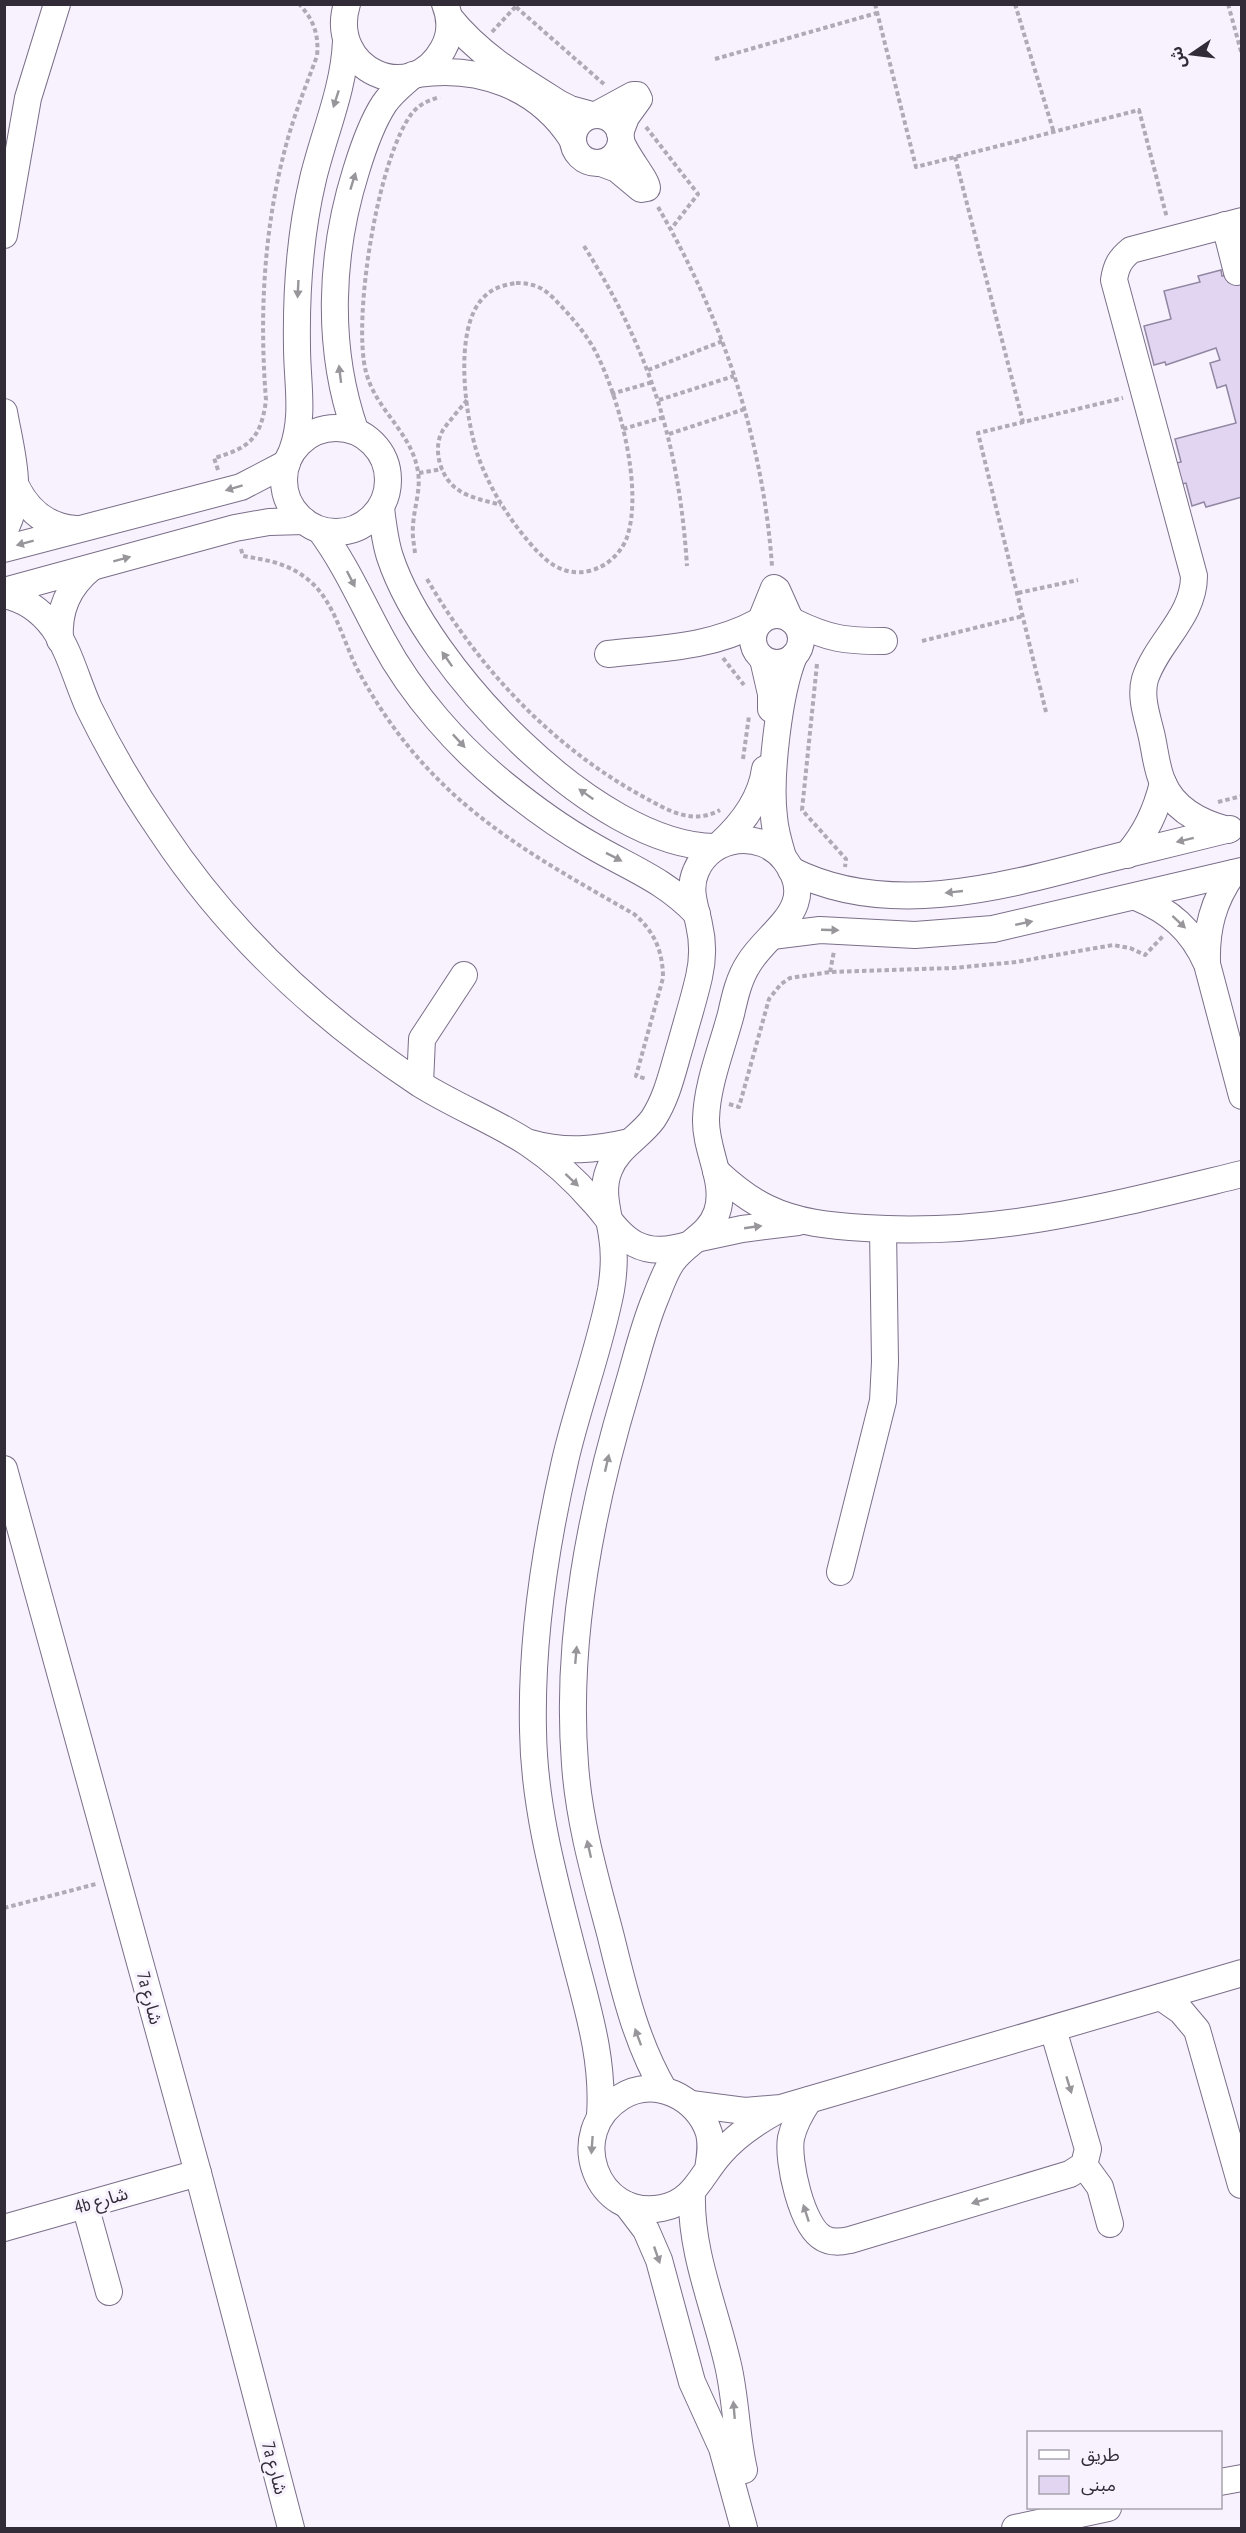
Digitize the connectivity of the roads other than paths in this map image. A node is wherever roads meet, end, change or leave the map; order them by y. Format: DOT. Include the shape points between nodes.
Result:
graph roads {
  1 [pos="57,4"];
  2 [pos="448,9"];
  3 [pos="343,20"];
  4 [pos="416,74"];
  5 [pos="520,84"];
  6 [pos="595,115"];
  7 [pos="621,137"];
  8 [pos="572,139"];
  9 [pos="601,163"];
  10 [pos="1236,227"];
  11 [pos="4,235"];
  12 [pos="1237,272"];
  13 [pos="4,412"];
  14 [pos="355,430"];
  15 [pos="290,457"];
  16 [pos="16,486"];
  17 [pos="381,508"];
  18 [pos="312,526"];
  19 [pos="81,529"];
  20 [pos="4,531"];
  21 [pos="4,549"];
  22 [pos="91,568"];
  23 [pos="4,593"];
  24 [pos="792,620"];
  25 [pos="760,621"];
  26 [pos="60,640"];
  27 [pos="844,640"];
  28 [pos="884,641"];
  29 [pos="715,643"];
  30 [pos="608,654"];
  31 [pos="794,656"];
  32 [pos="761,658"];
  33 [pos="773,740"];
  34 [pos="1163,783"];
  35 [pos="761,813"];
  36 [pos="1235,828"];
  37 [pos="718,846"];
  38 [pos="1127,855"];
  39 [pos="787,864"];
  40 [pos="1237,872"];
  41 [pos="1136,897"];
  42 [pos="697,914"];
  43 [pos="772,936"];
  44 [pos="1207,964"];
  45 [pos="464,975"];
  46 [pos="420,1083"];
  47 [pos="1242,1096"];
  48 [pos="630,1142"];
  49 [pos="527,1143"];
  50 [pos="716,1171"];
  51 [pos="1242,1174"];
  52 [pos="609,1219"];
  53 [pos="807,1222"];
  54 [pos="883,1229"];
  55 [pos="694,1241"];
  56 [pos="4,1468"];
  57 [pos="840,1572"];
  58 [pos="1242,1973"];
  59 [pos="1211,1982"];
  60 [pos="1161,1997"];
  61 [pos="1053,2029"];
  62 [pos="1197,2030"];
  63 [pos="664,2090"];
  64 [pos="809,2100"];
  65 [pos="691,2104"];
  66 [pos="1230,2107"];
  67 [pos="781,2108"];
  68 [pos="600,2116"];
  69 [pos="1235,2139"];
  70 [pos="1084,2165"];
  71 [pos="708,2169"];
  72 [pos="198,2173"];
  73 [pos="1240,2185"];
  74 [pos="692,2193"];
  75 [pos="85,2205"];
  76 [pos="627,2205"];
  77 [pos="1110,2224"];
  78 [pos="4,2228"];
  79 [pos="109,2292"];
  80 [pos="1242,2478"];
  81 [pos="1222,2482"];
  82 [pos="1104,2509"];
  83 [pos="749,2520"];
  84 [pos="291,2529"];
  85 [pos="1015,2529"];
  1 -- 11 [label="street" via="28,98"];
  2 -- 4 [label="street" via="447,37 439,56"];
  2 -- 5 [label="street" via="477,47"];
  3 -- 4 [label="street" via="356,59 373,72 393,77"];
  3 -- 15 [label="street, one-way" via="342,81 322,141 304,225 297,311 301,416"];
  4 -- 5 [label="street" via="465,72"];
  14 -- 4 [label="street, one-way" via="341,383 336,346 334,308 341,233 349,194 375,118"];
  5 -- 6 [label="street" via="570,109"];
  5 -- 8 [label="street" via="552,113"];
  6 -- 7 [label="street" via="612,120"];
  6 -- 7 [label="street" via="637,95 639,99 626,117"];
  6 -- 8 [label="street" via="578,124"];
  7 -- 9 [label="street" via="615,155"];
  7 -- 9 [label="street" via="628,159 647,188 641,189 617,169"];
  8 -- 9 [label="street" via="578,155"];
  10 -- 12 [label="street"];
  10 -- 34 [label="street" via="1131,250 1116,268 1114,280 1194,576 1188,606 1151,667 1143,688"];
  13 -- 16 [label="street"];
  14 -- 15 [label="street" via="327,428 302,440"];
  14 -- 17 [label="street" via="379,449 386,463 389,478"];
  15 -- 18 [label="street" via="284,479 286,495 293,510"];
  15 -- 19 [label="street, one-way" via="257,480"];
  16 -- 19 [label="street" via="42,518"];
  16 -- 20 [label="street" via="13,511"];
  17 -- 18 [label="street" via="354,530 337,533"];
  37 -- 17 [label="street, one-way" via="681,844 648,831 594,800 559,776 482,704 420,619 390,557"];
  22 -- 18 [label="street, one-way" via="235,528 269,522"];
  18 -- 42 [label="street, one-way" via="348,572 384,643 418,694 459,742 504,785 554,822 667,886"];
  19 -- 21 [label="street, one-way"];
  22 -- 23 [label="street"];
  22 -- 26 [label="street" via="65,599"];
  23 -- 26 [label="street" via="34,608"];
  24 -- 25 [label="street" via="778,614"];
  24 -- 25 [label="street" via="774,588"];
  24 -- 27 [label="street"];
  24 -- 31 [label="street" via="801,638"];
  25 -- 29 [label="street"];
  25 -- 32 [label="street" via="754,628 753,643"];
  26 -- 46 [label="street" via="122,771 205,891 305,996"];
  27 -- 28 [label="street"];
  27 -- 31 [label="street"];
  29 -- 30 [label="street"];
  29 -- 32 [label="street"];
  31 -- 32 [label="street" via="779,663"];
  31 -- 33 [label="street"];
  32 -- 33 [label="street" via="771,694"];
  33 -- 35 [label="street" via="764,773"];
  34 -- 36 [label="street" via="1185,811 1212,826"];
  34 -- 38 [label="street" via="1153,817"];
  35 -- 37 [label="street" via="741,824"];
  35 -- 39 [label="street"];
  36 -- 38 [label="street, one-way"];
  37 -- 39 [label="street" via="733,840 761,842 773,848"];
  37 -- 42 [label="street" via="696,870 692,892"];
  38 -- 39 [label="street, one-way" via="985,889 914,895 843,889 816,882"];
  39 -- 43 [label="street" via="796,899 791,914"];
  40 -- 41 [label="street"];
  40 -- 44 [label="street" via="1212,911"];
  43 -- 41 [label="street, one-way" via="837,930 886,935 955,934"];
  41 -- 44 [label="street, one-way" via="1178,920 1200,947"];
  42 -- 48 [label="street" via="701,970 669,1085 654,1117"];
  43 -- 50 [label="street" via="743,974 708,1097 707,1135"];
  44 -- 47 [label="street"];
  45 -- 46 [label="street" via="422,1039"];
  46 -- 49 [label="street"];
  48 -- 49 [label="street" via="567,1150"];
  48 -- 52 [label="street" via="609,1169 605,1186"];
  49 -- 52 [label="street, one-way" via="579,1186"];
  50 -- 53 [label="street" via="758,1203"];
  50 -- 55 [label="street" via="719,1207 712,1223"];
  51 -- 54 [label="street" via="1020,1223"];
  52 -- 55 [label="street" via="635,1244 652,1250 671,1250"];
  52 -- 68 [label="street" via="614,1262 612,1284 554,1515 537,1639 533,1729 543,1830 597,2044"];
  53 -- 54 [label="street"];
  55 -- 53 [label="street, one-way" via="742,1229"];
  54 -- 57 [label="street" via="883,1401"];
  63 -- 55 [label="street, one-way" via="635,2031 590,1855 575,1771 573,1686 584,1575 614,1433 655,1299 672,1262"];
  56 -- 72 [label="street, 7a شارع"];
  58 -- 59 [label="street"];
  59 -- 60 [label="street"];
  59 -- 62 [label="street" via="1201,2005"];
  60 -- 61 [label="street"];
  60 -- 62 [label="street" via="1181,2011"];
  61 -- 64 [label="street"];
  61 -- 70 [label="street, one-way" via="1088,2149"];
  62 -- 66 [label="street"];
  63 -- 65 [label="street"];
  63 -- 68 [label="street" via="627,2093"];
  64 -- 67 [label="street"];
  70 -- 64 [label="street, one-way" via="1070,2174 850,2240 832,2242 811,2227 792,2169 794,2126"];
  65 -- 67 [label="street" via="745,2110"];
  65 -- 71 [label="street" via="709,2134"];
  66 -- 69 [label="street"];
  67 -- 71 [label="street" via="748,2128"];
  68 -- 76 [label="street, one-way" via="590,2150 593,2167 612,2196"];
  69 -- 73 [label="street"];
  70 -- 77 [label="street" via="1100,2187"];
  71 -- 74 [label="street"];
  72 -- 75 [label="street, 4b شارع"];
  72 -- 84 [label="street, 7a شارع"];
  74 -- 76 [label="street" via="662,2209"];
  83 -- 74 [label="street, one-way" via="730,2375 694,2234"];
  75 -- 78 [label="street, 4b شارع"];
  75 -- 79 [label="street"];
  76 -- 83 [label="street, one-way" via="646,2230 656,2252 692,2382"];
  80 -- 81 [label="street"];
  82 -- 85 [label="street"];
}
